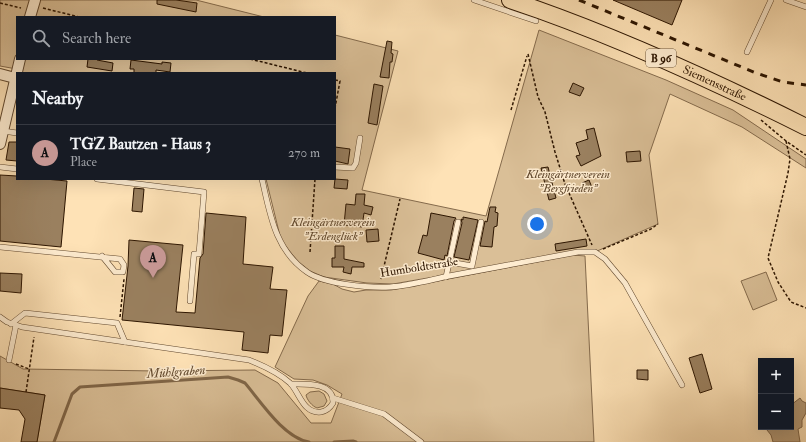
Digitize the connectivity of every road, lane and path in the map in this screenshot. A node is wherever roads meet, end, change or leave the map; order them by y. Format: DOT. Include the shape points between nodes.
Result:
graph roads {
  1 [pos="474,0"];
  2 [pos="510,0"];
  3 [pos="771,0"];
  4 [pos="786,0"];
  5 [pos="0,3"];
  6 [pos="806,7"];
  7 [pos="33,8"];
  8 [pos="74,16"];
  9 [pos="536,21"];
  10 [pos="747,52"];
  11 [pos="20,60"];
  12 [pos="254,60"];
  13 [pos="17,72"];
  14 [pos="303,72"];
  15 [pos="0,74"];
  16 [pos="16,74"];
  17 [pos="15,78"];
  18 [pos="336,80"];
  19 [pos="336,103"];
  20 [pos="511,110"];
  21 [pos="760,120"];
  22 [pos="806,127"];
  23 [pos="3,131"];
  24 [pos="16,133"];
  25 [pos="360,138"];
  26 [pos="786,141"];
  27 [pos="0,144"];
  28 [pos="806,154"];
  29 [pos="0,167"];
  30 [pos="336,167"];
  31 [pos="16,169"];
  32 [pos="105,180"];
  33 [pos="262,180"];
  34 [pos="315,180"];
  35 [pos="400,200"];
  36 [pos="458,222"];
  37 [pos="481,222"];
  38 [pos="658,224"];
  39 [pos="0,247"];
  40 [pos="310,252"];
  41 [pos="595,252"];
  42 [pos="102,256"];
  43 [pos="450,264"];
  44 [pos="123,272"];
  45 [pos="446,277"];
  46 [pos="380,287"];
  47 [pos="190,301"];
  48 [pos="806,308"];
  49 [pos="0,317"];
  50 [pos="120,321"];
  51 [pos="14,324"];
  52 [pos="35,329"];
  53 [pos="125,342"];
  54 [pos="9,360"];
  55 [pos="29,369"];
  56 [pos="292,384"];
  57 [pos="682,385"];
  58 [pos="26,392"];
  59 [pos="333,398"];
  60 [pos="421,442"];
  1 -- 9 [label="lane"];
  2 -- 22 [label="main road, Siemensstraße / B 96" via="598,32 682,67"];
  3 -- 10 [label="lane"];
  4 -- 6 [label="lane"];
  5 -- 7 [label="path"];
  7 -- 8 [label="path"];
  11 -- 13 [label="street"];
  12 -- 14 [label="path"];
  15 -- 17 [label="street"];
  16 -- 17 [label="street"];
  17 -- 23 [label="street" via="4,111"];
  18 -- 19 [label="path" via="340,81"];
  20 -- 41 [label="path" via="528,54 538,97 545,112 563,177"];
  21 -- 26 [label="path"];
  23 -- 24 [label="lane"];
  23 -- 27 [label="street"];
  25 -- 30 [label="lane" via="353,168"];
  26 -- 28 [label="path"];
  26 -- 48 [label="path" via="790,159 788,172 768,258 790,302"];
  29 -- 31 [label="lane"];
  32 -- 47 [label="lane" via="204,192 199,254 194,254"];
  33 -- 46 [label="lane, Humboldtstraße" via="279,241 307,273 354,286"];
  34 -- 40 [label="path"];
  35 -- 46 [label="path"];
  36 -- 43 [label="lane"];
  37 -- 43 [label="lane" via="472,266"];
  38 -- 41 [label="path"];
  39 -- 42 [label="lane"];
  41 -- 45 [label="lane, Humboldtstraße" via="578,252"];
  41 -- 57 [label="lane" via="605,259 625,283"];
  42 -- 44 [label="lane" via="115,272"];
  42 -- 44 [label="lane" via="120,259 124,265"];
  43 -- 45 [label="lane"];
  44 -- 50 [label="path"];
  45 -- 46 [label="lane, Humboldtstraße"];
  49 -- 51 [label="lane"];
  51 -- 52 [label="lane"];
  51 -- 53 [label="lane" via="25,313 117,323"];
  51 -- 54 [label="lane"];
  52 -- 53 [label="lane"];
  52 -- 55 [label="path"];
  53 -- 56 [label="lane" via="249,360"];
  54 -- 55 [label="path"];
  55 -- 58 [label="path"];
  56 -- 59 [label="lane" via="322,387 328,390"];
  56 -- 59 [label="lane" via="310,410 327,410 333,403"];
  59 -- 60 [label="lane" via="384,414"];
}
